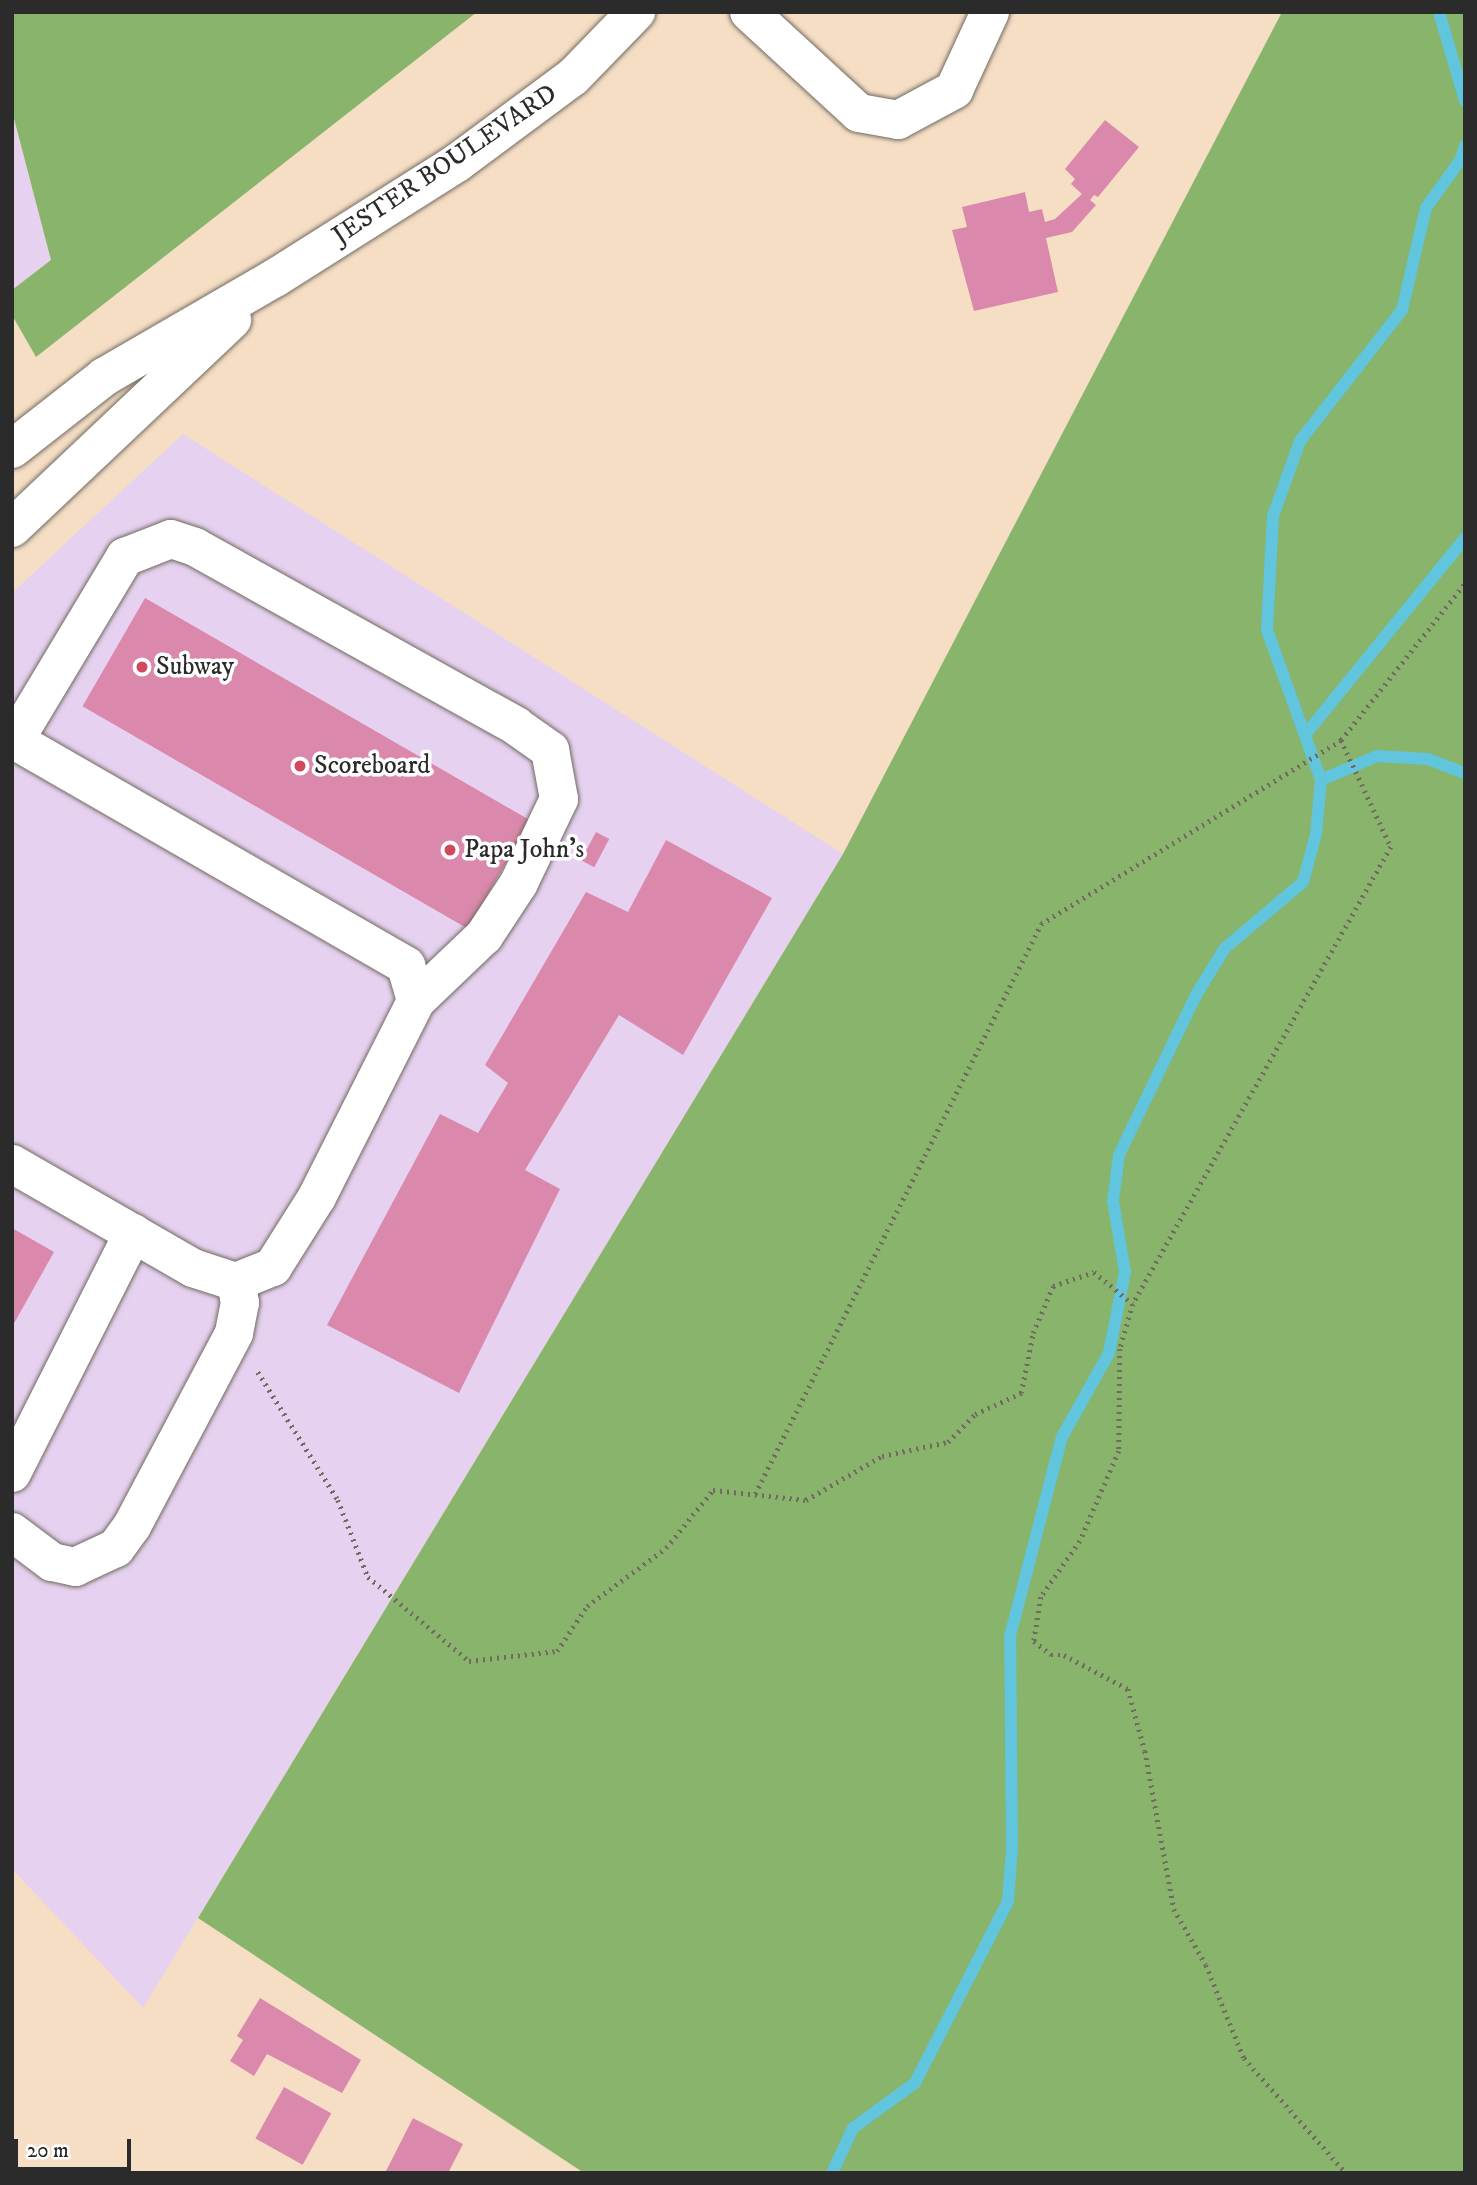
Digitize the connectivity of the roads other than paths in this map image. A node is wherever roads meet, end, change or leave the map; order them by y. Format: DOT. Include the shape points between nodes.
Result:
graph roads {
  1 [pos="636,12"];
  2 [pos="749,12"];
  3 [pos="990,12"];
  4 [pos="275,278"];
  5 [pos="12,449"];
  6 [pos="12,528"];
  7 [pos="14,739"];
  8 [pos="416,1001"];
  9 [pos="12,1164"];
  10 [pos="133,1233"];
  11 [pos="236,1282"];
  12 [pos="12,1473"];
  13 [pos="12,1532"];
  1 -- 4 [label="street, JESTER BOULEVARD" via="573,77 468,156"];
  2 -- 3 [label="street" via="859,113 898,120 954,90"];
  4 -- 5 [label="street, JESTER BOULEVARD" via="104,377"];
  4 -- 6 [label="street, JESTER BOULEVARD"];
  7 -- 8 [label="street" via="406,966"];
  7 -- 8 [label="street" via="125,557 171,539 195,547 516,726 550,750 559,799 519,883 484,936"];
  8 -- 11 [label="street" via="317,1197 273,1267"];
  9 -- 10 [label="street"];
  10 -- 11 [label="street" via="193,1268"];
  10 -- 12 [label="street"];
  11 -- 13 [label="street" via="240,1303 234,1333 116,1548 75,1567 52,1562"];
}
